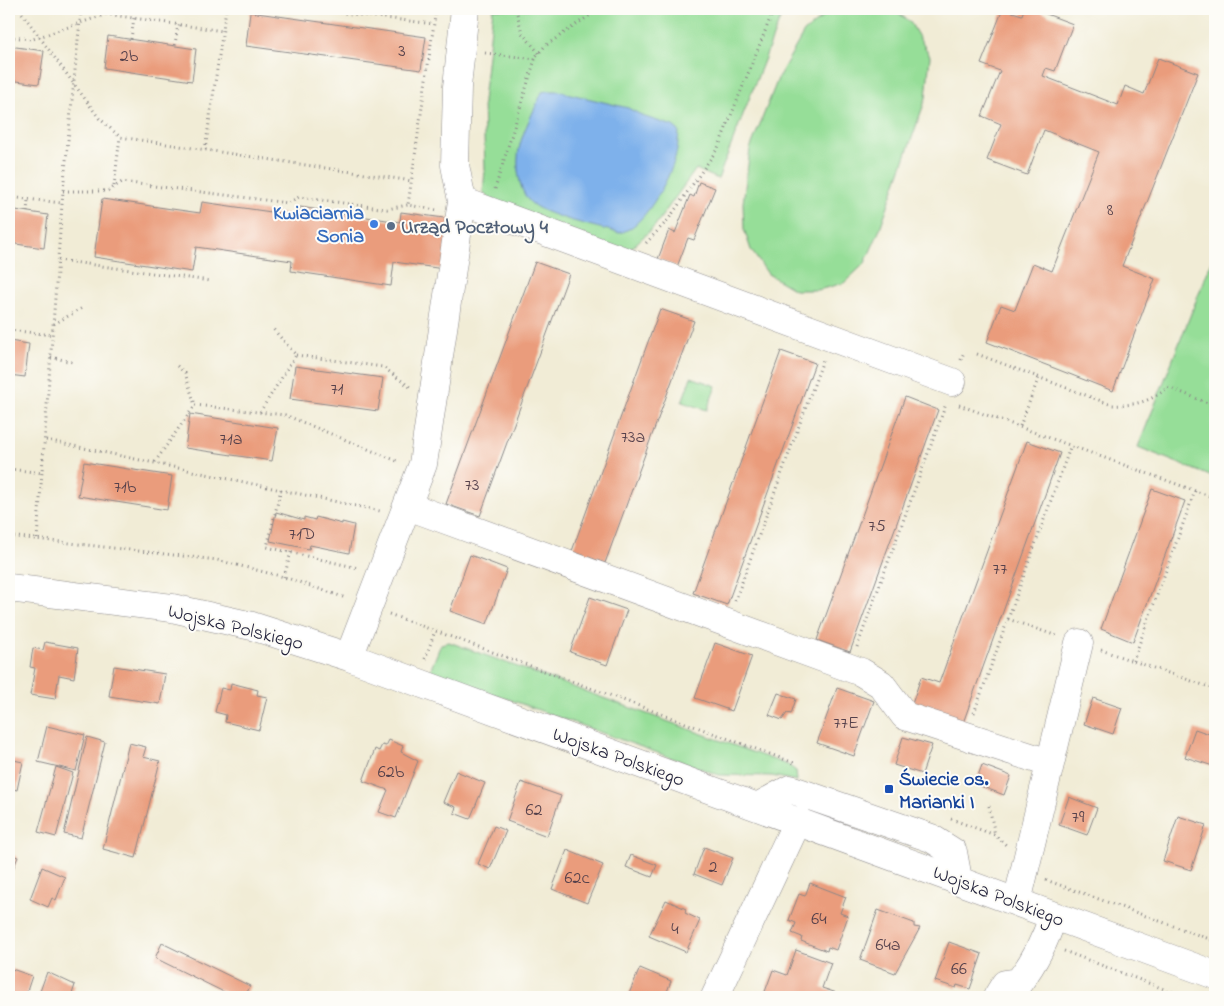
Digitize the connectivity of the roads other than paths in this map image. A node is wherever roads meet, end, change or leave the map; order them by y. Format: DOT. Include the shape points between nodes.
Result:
graph roads {
  1 [pos="465,9"];
  2 [pos="466,209"];
  3 [pos="952,382"];
  4 [pos="398,509"];
  5 [pos="9,588"];
  6 [pos="1079,643"];
  7 [pos="349,657"];
  8 [pos="1050,763"];
  9 [pos="759,806"];
  10 [pos="798,820"];
  11 [pos="958,879"];
  12 [pos="1017,902"];
  13 [pos="1053,916"];
  14 [pos="1215,976"];
  15 [pos="715,997"];
  16 [pos="996,997"];
  1 -- 2 [label="street" via="457,87 455,155"];
  2 -- 3 [label="street" via="628,263"];
  2 -- 4 [label="street" via="423,464"];
  4 -- 7 [label="street"];
  4 -- 8 [label="street" via="861,672 881,684 905,716"];
  5 -- 7 [label="street, Wojska Polskiego" via="172,608 252,626"];
  6 -- 8 [label="street"];
  7 -- 9 [label="street, Wojska Polskiego"];
  8 -- 12 [label="street"];
  9 -- 10 [label="street, Wojska Polskiego"];
  9 -- 11 [label="street" via="790,789 932,838 953,852"];
  10 -- 11 [label="street, Wojska Polskiego"];
  10 -- 15 [label="street"];
  11 -- 12 [label="street, Wojska Polskiego"];
  12 -- 13 [label="street, Wojska Polskiego"];
  13 -- 14 [label="street, Wojska Polskiego"];
  13 -- 16 [label="street" via="1045,942 1033,964 1019,982 1005,984"];
}
